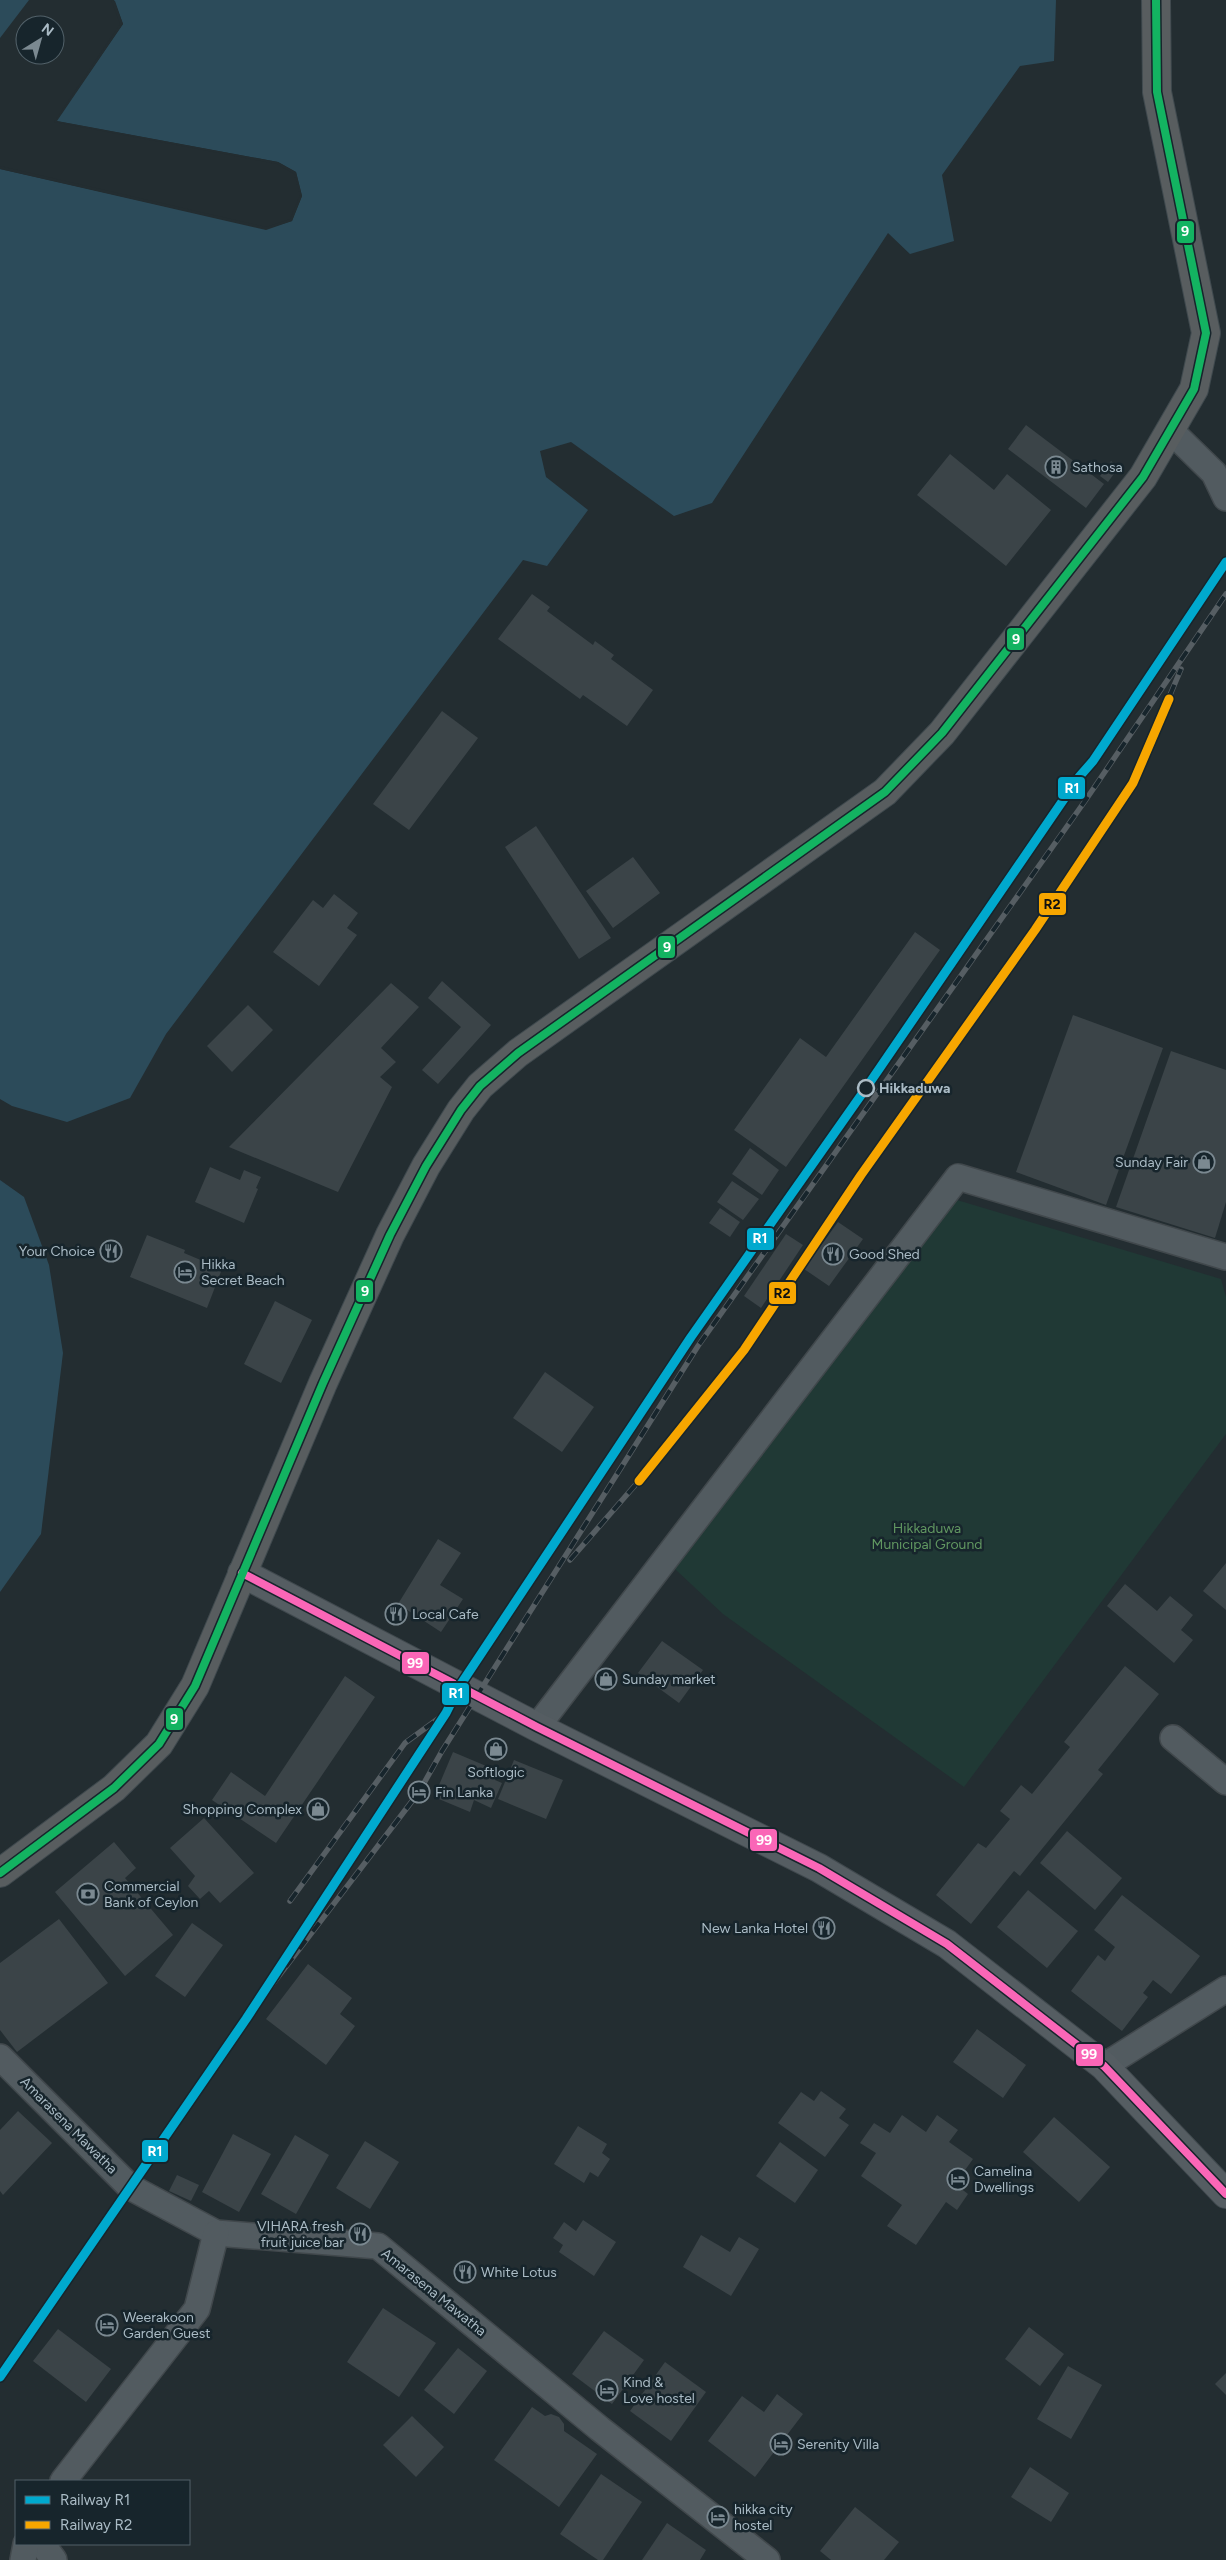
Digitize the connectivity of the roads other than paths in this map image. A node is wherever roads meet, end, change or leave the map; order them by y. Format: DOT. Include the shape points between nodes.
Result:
graph roads {
  1 [pos="1156,0"];
  2 [pos="1170,430"];
  3 [pos="1226,498"];
  4 [pos="1226,1257"];
  5 [pos="242,1573"];
  6 [pos="537,1727"];
  7 [pos="1173,1738"];
  8 [pos="1226,1782"];
  9 [pos="0,1873"];
  10 [pos="1226,1989"];
  11 [pos="0,2057"];
  12 [pos="1104,2066"];
  13 [pos="1226,2194"];
  14 [pos="216,2233"];
  15 [pos="64,2480"];
  16 [pos="26,2545"];
  17 [pos="43,2545"];
  18 [pos="23,2560"];
  19 [pos="54,2560"];
  20 [pos="767,2560"];
  1 -- 2 [label="highway" via="1158,92 1206,333 1194,388"];
  2 -- 3 [label="street" via="1214,473"];
  2 -- 5 [label="highway" via="1143,477 942,733 885,792 518,1053 480,1086 426,1166 390,1235"];
  4 -- 6 [label="street" via="958,1177"];
  5 -- 6 [label="main road"];
  5 -- 9 [label="highway" via="195,1686 159,1744 114,1788"];
  6 -- 12 [label="main road" via="819,1868 938,1939"];
  7 -- 8 [label="street"];
  10 -- 12 [label="street"];
  11 -- 14 [label="street, Amarasena Mawatha" via="130,2187"];
  12 -- 13 [label="main road"];
  14 -- 15 [label="street" via="197,2308"];
  14 -- 20 [label="street, Amarasena Mawatha" via="378,2246 600,2429"];
  16 -- 18 [label="street"];
  17 -- 19 [label="street"];
}
